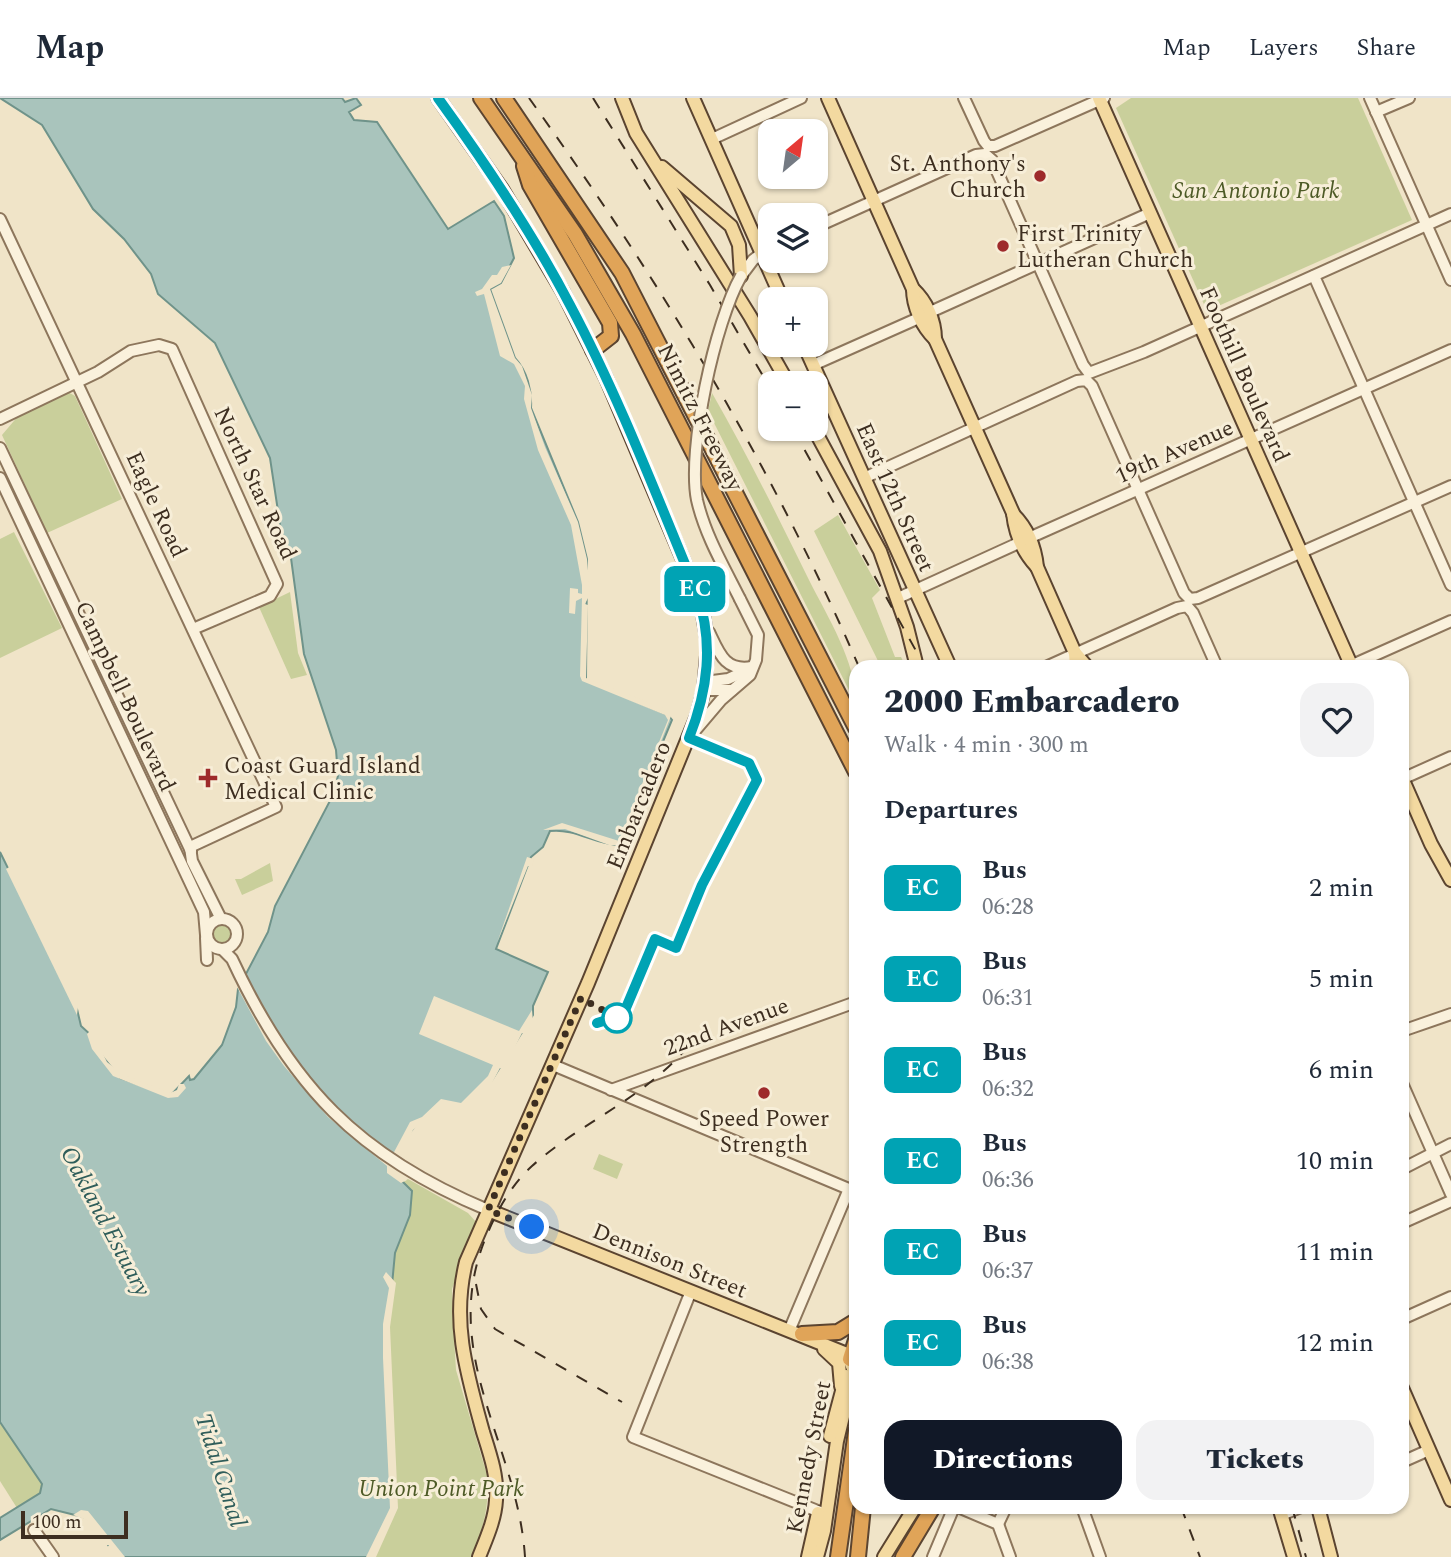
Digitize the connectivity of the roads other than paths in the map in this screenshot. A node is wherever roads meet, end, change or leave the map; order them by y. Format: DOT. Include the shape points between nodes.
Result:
graph roads {
  1 [pos="438,98"];
  2 [pos="481,98"];
  3 [pos="504,98"];
  4 [pos="622,98"];
  5 [pos="693,98"];
  6 [pos="801,98"];
  7 [pos="828,98"];
  8 [pos="964,98"];
  9 [pos="1370,98"];
  10 [pos="1409,98"];
  11 [pos="1101,99"];
  12 [pos="1376,112"];
  13 [pos="712,139"];
  14 [pos="986,150"];
  15 [pos="649,154"];
  16 [pos="521,155"];
  17 [pos="874,200"];
  18 [pos="1150,213"];
  19 [pos="1451,214"];
  20 [pos="0,219"];
  21 [pos="828,221"];
  22 [pos="1426,225"];
  23 [pos="758,234"];
  24 [pos="758,257"];
  25 [pos="1038,264"];
  26 [pos="742,271"];
  27 [pos="1314,276"];
  28 [pos="1451,280"];
  29 [pos="924,315"];
  30 [pos="1201,326"];
  31 [pos="593,349"];
  32 [pos="1451,350"];
  33 [pos="809,357"];
  34 [pos="813,365"];
  35 [pos="781,371"];
  36 [pos="1088,376"];
  37 [pos="76,383"];
  38 [pos="1365,389"];
  39 [pos="0,418"];
  40 [pos="974,428"];
  41 [pos="1251,439"];
  42 [pos="820,441"];
  43 [pos="0,447"];
  44 [pos="0,478"];
  45 [pos="864,478"];
  46 [pos="1451,486"];
  47 [pos="1138,490"];
  48 [pos="1414,503"];
  49 [pos="1025,540"];
  50 [pos="1301,552"];
  51 [pos="1451,585"];
  52 [pos="914,590"];
  53 [pos="898,598"];
  54 [pos="1188,603"];
  55 [pos="1451,621"];
  56 [pos="706,627"];
  57 [pos="192,629"];
  58 [pos="915,660"];
  59 [pos="947,660"];
  60 [pos="1075,660"];
  61 [pos="1214,660"];
  62 [pos="1348,660"];
  63 [pos="1364,660"];
  64 [pos="752,667"];
  65 [pos="704,686"];
  66 [pos="735,689"];
  67 [pos="849,714"];
  68 [pos="689,738"];
  69 [pos="1451,757"];
  70 [pos="849,758"];
  71 [pos="1409,776"];
  72 [pos="1409,795"];
  73 [pos="190,847"];
  74 [pos="1451,880"];
  75 [pos="223,919"];
  76 [pos="206,935"];
  77 [pos="235,942"];
  78 [pos="222,949"];
  79 [pos="232,959"];
  80 [pos="849,1005"];
  81 [pos="1451,1014"];
  82 [pos="1409,1029"];
  83 [pos="553,1065"];
  84 [pos="611,1090"];
  85 [pos="1409,1099"];
  86 [pos="1451,1144"];
  87 [pos="1433,1154"];
  88 [pos="1409,1166"];
  89 [pos="849,1189"];
  90 [pos="1451,1194"];
  91 [pos="849,1198"];
  92 [pos="1451,1201"];
  93 [pos="488,1210"];
  94 [pos="1409,1220"];
  95 [pos="691,1291"];
  96 [pos="1451,1297"];
  97 [pos="1409,1316"];
  98 [pos="849,1325"];
  99 [pos="796,1332"];
  100 [pos="849,1358"];
  101 [pos="849,1363"];
  102 [pos="841,1391"];
  103 [pos="849,1392"];
  104 [pos="1409,1404"];
  105 [pos="1429,1450"];
  106 [pos="1409,1459"];
  107 [pos="849,1480"];
  108 [pos="1451,1500"];
  109 [pos="822,1514"];
  110 [pos="862,1514"];
  111 [pos="911,1514"];
  112 [pos="929,1514"];
  113 [pos="953,1514"];
  114 [pos="973,1514"];
  115 [pos="1003,1514"];
  116 [pos="1085,1514"];
  117 [pos="1281,1514"];
  118 [pos="1320,1514"];
  119 [pos="998,1524"];
  120 [pos="34,1530"];
  121 [pos="53,1557"];
  122 [pos="479,1557"];
  123 [pos="808,1557"];
  124 [pos="817,1557"];
  125 [pos="838,1557"];
  126 [pos="858,1557"];
  127 [pos="884,1557"];
  128 [pos="903,1557"];
  129 [pos="933,1557"];
  130 [pos="1010,1557"];
  131 [pos="1100,1557"];
  132 [pos="1294,1557"];
  133 [pos="1331,1557"];
  1 -- 31 [label="main road, Embarcadero" via="525,225"];
  2 -- 16 [label="highway, Nimitz Freeway"];
  3 -- 67 [label="highway, Nimitz Freeway" via="633,294"];
  4 -- 15 [label="main road"];
  5 -- 13 [label="main road"];
  6 -- 13 [label="street"];
  7 -- 17 [label="main road"];
  8 -- 14 [label="street"];
  9 -- 12 [label="street"];
  10 -- 12 [label="street"];
  11 -- 14 [label="street"];
  11 -- 18 [label="main road, Foothill Boulevard"];
  12 -- 22 [label="street"];
  13 -- 23 [label="main road"];
  14 -- 17 [label="street"];
  14 -- 25 [label="street"];
  15 -- 26 [label="main road" via="732,226"];
  15 -- 35 [label="main road"];
  16 -- 31 [label="highway" via="530,185 610,323 611,336"];
  16 -- 70 [label="highway, Nimitz Freeway" via="575,234 633,334"];
  17 -- 21 [label="street"];
  17 -- 29 [label="main road" via="913,289 921,297"];
  18 -- 25 [label="street"];
  18 -- 30 [label="main road, Foothill Boulevard"];
  19 -- 22 [label="street"];
  20 -- 37 [label="street, Eagle Road"];
  22 -- 27 [label="street"];
  22 -- 28 [label="street"];
  24 -- 26 [label="street"];
  25 -- 29 [label="street"];
  25 -- 36 [label="street"];
  26 -- 64 [label="street, bridge" via="719,327 695,467 704,525 758,639"];
  27 -- 30 [label="street"];
  27 -- 38 [label="street"];
  29 -- 34 [label="street"];
  29 -- 40 [label="main road" via="935,328 935,339"];
  30 -- 36 [label="street"];
  30 -- 41 [label="main road, Foothill Boulevard"];
  31 -- 56 [label="main road, Embarcadero" via="692,581"];
  32 -- 38 [label="street, 19th Avenue"];
  33 -- 34 [label="main road, East 12th Street"];
  34 -- 45 [label="main road, East 12th Street"];
  36 -- 40 [label="street"];
  36 -- 47 [label="street"];
  37 -- 39 [label="street"];
  37 -- 57 [label="street, Eagle Road"];
  37 -- 57 [label="street, North Star Road" via="131,351 159,345 172,349 277,584 270,596"];
  38 -- 41 [label="street, 19th Avenue"];
  38 -- 48 [label="street"];
  40 -- 45 [label="street"];
  40 -- 49 [label="main road"];
  41 -- 47 [label="street, 19th Avenue"];
  41 -- 50 [label="main road, Foothill Boulevard"];
  42 -- 53 [label="main road, East 12th Street" via="880,551"];
  43 -- 73 [label="street, Campbell Boulevard"];
  44 -- 76 [label="street, Campbell Boulevard" via="204,912"];
  45 -- 52 [label="main road, East 12th Street"];
  46 -- 48 [label="street"];
  47 -- 49 [label="street, 19th Avenue"];
  47 -- 54 [label="street"];
  48 -- 50 [label="street"];
  48 -- 51 [label="street"];
  49 -- 52 [label="street, 19th Avenue"];
  49 -- 60 [label="main road"];
  50 -- 54 [label="street"];
  50 -- 62 [label="main road, Foothill Boulevard"];
  52 -- 53 [label="street, 19th Avenue"];
  52 -- 59 [label="main road, East 12th Street"];
  53 -- 58 [label="main road, East 12th Street"];
  54 -- 60 [label="street"];
  54 -- 61 [label="street"];
  55 -- 63 [label="street"];
  56 -- 64 [label="street" via="728,665"];
  56 -- 65 [label="main road, Embarcadero"];
  57 -- 73 [label="street, Eagle Road" via="276,807"];
  64 -- 65 [label="street"];
  64 -- 66 [label="street"];
  65 -- 66 [label="street"];
  65 -- 68 [label="main road, Embarcadero"];
  66 -- 68 [label="street"];
  68 -- 83 [label="main road, Embarcadero"];
  69 -- 71 [label="street"];
  72 -- 74 [label="main road"];
  73 -- 75 [label="street, Campbell Boulevard"];
  75 -- 76 [label="street" via="212,922"];
  75 -- 77 [label="street" via="236,928"];
  76 -- 78 [label="street" via="213,947"];
  77 -- 78 [label="street"];
  77 -- 79 [label="street"];
  78 -- 79 [label="street, Dennison Street"];
  79 -- 93 [label="street, Dennison Street" via="263,1022 307,1085 362,1138 421,1179"];
  80 -- 84 [label="street, 22nd Avenue"];
  81 -- 82 [label="street"];
  83 -- 84 [label="street"];
  83 -- 93 [label="main road, Embarcadero"];
  84 -- 89 [label="street"];
  85 -- 87 [label="street"];
  86 -- 87 [label="street"];
  87 -- 88 [label="street"];
  87 -- 90 [label="street"];
  91 -- 99 [label="street"];
  92 -- 94 [label="street"];
  93 -- 95 [label="main road, Dennison Street"];
  93 -- 122 [label="main road, Embarcadero" via="466,1262 459,1306 465,1367 496,1479 495,1511"];
  95 -- 99 [label="main road, Dennison Street"];
  95 -- 109 [label="street" via="633,1437"];
  96 -- 97 [label="street"];
  98 -- 99 [label="highway" via="838,1332"];
  99 -- 100 [label="main road, Dennison Street" via="841,1350"];
  99 -- 102 [label="main road, Dennison Street" via="835,1356"];
  101 -- 102 [label="main road, Kennedy Street"];
  102 -- 109 [label="main road, Kennedy Street"];
  103 -- 109 [label="main road, Kennedy Street"];
  104 -- 105 [label="main road"];
  105 -- 106 [label="street"];
  105 -- 108 [label="main road"];
  107 -- 125 [label="highway"];
  109 -- 123 [label="main road, Kennedy Street"];
  109 -- 124 [label="main road, Kennedy Street"];
  110 -- 126 [label="highway"];
  111 -- 127 [label="main road"];
  112 -- 128 [label="highway"];
  113 -- 129 [label="street"];
  114 -- 119 [label="street"];
  115 -- 119 [label="street"];
  116 -- 131 [label="street"];
  117 -- 132 [label="main road"];
  118 -- 133 [label="main road"];
  119 -- 130 [label="street"];
  120 -- 121 [label="street"];
}
